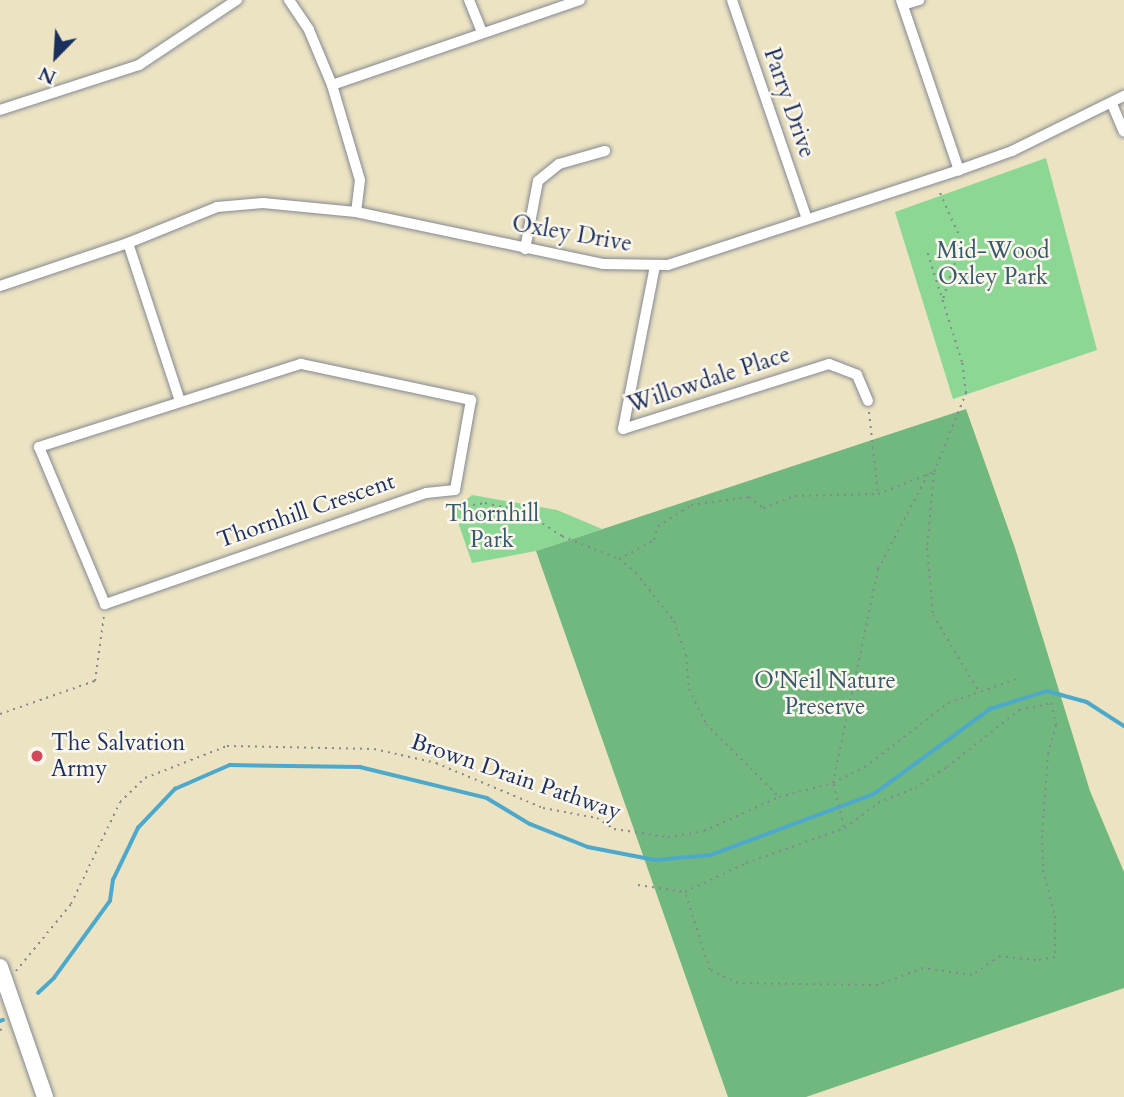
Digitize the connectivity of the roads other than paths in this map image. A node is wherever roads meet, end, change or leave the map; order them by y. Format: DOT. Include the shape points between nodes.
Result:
graph roads {
  1 [pos="237,0"];
  2 [pos="289,0"];
  3 [pos="469,0"];
  4 [pos="580,0"];
  5 [pos="732,0"];
  6 [pos="919,0"];
  7 [pos="902,3"];
  8 [pos="482,33"];
  9 [pos="332,85"];
  10 [pos="1124,96"];
  11 [pos="1112,104"];
  12 [pos="0,110"];
  13 [pos="1124,132"];
  14 [pos="605,150"];
  15 [pos="959,170"];
  16 [pos="356,212"];
  17 [pos="807,219"];
  18 [pos="128,243"];
  19 [pos="525,248"];
  20 [pos="655,267"];
  21 [pos="0,285"];
  22 [pos="180,401"];
  23 [pos="868,401"];
  24 [pos="0,967"];
  25 [pos="45,1097"];
  1 -- 12 [label="street" via="139,65"];
  2 -- 9 [label="street" via="309,30"];
  3 -- 8 [label="street"];
  4 -- 8 [label="street"];
  5 -- 17 [label="street, Parry Drive"];
  6 -- 7 [label="street"];
  7 -- 15 [label="street"];
  8 -- 9 [label="street"];
  9 -- 16 [label="street" via="360,180"];
  10 -- 11 [label="street, Oxley Drive"];
  11 -- 13 [label="street"];
  11 -- 15 [label="street, Oxley Drive"];
  14 -- 19 [label="street" via="559,164 538,181"];
  15 -- 17 [label="street, Oxley Drive"];
  16 -- 18 [label="street, Oxley Drive" via="262,203 217,207"];
  16 -- 19 [label="street, Oxley Drive"];
  17 -- 20 [label="street, Oxley Drive"];
  18 -- 21 [label="street, Oxley Drive"];
  18 -- 22 [label="street"];
  19 -- 20 [label="street, Oxley Drive" via="603,264"];
  20 -- 23 [label="street, Willowdale Place" via="623,429 829,364 857,375"];
  22 -- 22 [label="street, Thornhill Crescent" via="39,447 105,604 426,493 455,490 471,400 301,364"];
  24 -- 25 [label="street"];
}
